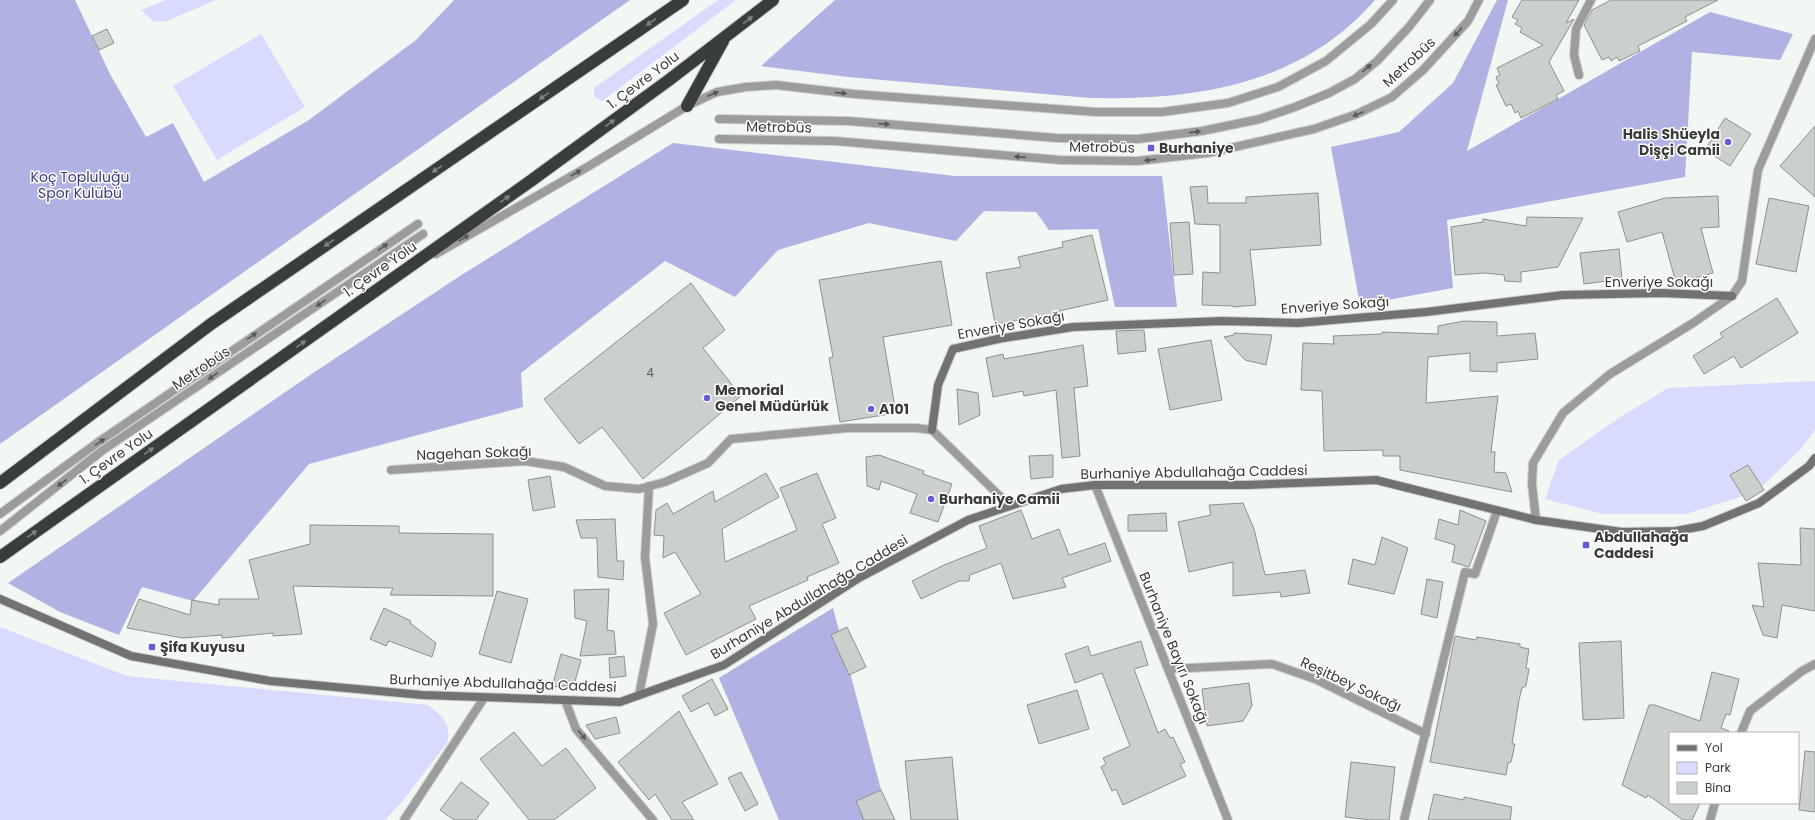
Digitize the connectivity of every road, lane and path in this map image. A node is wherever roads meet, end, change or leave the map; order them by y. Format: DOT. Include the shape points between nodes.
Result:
graph roads {
  1 [pos="683,0"];
  2 [pos="773,0"];
  3 [pos="1393,0"];
  4 [pos="1430,0"];
  5 [pos="1479,0"];
  6 [pos="1591,0"];
  7 [pos="725,37"];
  8 [pos="1815,39"];
  9 [pos="1578,75"];
  10 [pos="687,106"];
  11 [pos="719,119"];
  12 [pos="719,139"];
  13 [pos="418,224"];
  14 [pos="423,234"];
  15 [pos="393,278"];
  16 [pos="1732,296"];
  17 [pos="932,430"];
  18 [pos="1815,458"];
  19 [pos="1812,467"];
  20 [pos="390,470"];
  21 [pos="0,483"];
  22 [pos="1095,485"];
  23 [pos="649,486"];
  24 [pos="1010,506"];
  25 [pos="1498,511"];
  26 [pos="0,514"];
  27 [pos="1536,520"];
  28 [pos="0,531"];
  29 [pos="0,556"];
  30 [pos="0,599"];
  31 [pos="1815,664"];
  32 [pos="1168,668"];
  33 [pos="639,695"];
  34 [pos="484,698"];
  35 [pos="565,700"];
  36 [pos="1741,732"];
  37 [pos="1426,734"];
  38 [pos="1715,804"];
  39 [pos="404,820"];
  40 [pos="653,820"];
  41 [pos="1228,820"];
  42 [pos="1404,820"];
  43 [pos="1710,820"];
  1 -- 21 [label="highway, one-way" via="211,324"];
  7 -- 2 [label="highway, 1. Çevre Yolu, one-way"];
  10 -- 3 [label="street, one-way" via="718,92 776,85 854,94 1096,112 1162,112 1228,103 1278,87 1326,61 1371,24"];
  11 -- 4 [label="street, Metrobüs, one-way" via="848,121 1057,138 1138,139 1202,131 1260,119 1329,93 1355,79 1409,27"];
  5 -- 12 [label="street, Metrobüs, one-way" via="1468,21 1423,70 1392,97 1357,114 1314,129 1208,153 1136,161 1060,160 836,141"];
  6 -- 9 [label="street" via="1576,29 1574,55"];
  7 -- 10 [label="highway"];
  15 -- 7 [label="highway, 1. Çevre Yolu, one-way" via="532,180"];
  8 -- 16 [label="street" via="1758,170 1742,281"];
  15 -- 10 [label="street, one-way" via="589,166"];
  26 -- 13 [label="street, Metrobüs, one-way" via="136,416"];
  14 -- 28 [label="street, Metrobüs, one-way" via="103,450"];
  29 -- 15 [label="highway, 1. Çevre Yolu, one-way"];
  16 -- 17 [label="main road, Enveriye Sokağı" via="1662,293 1563,295 1426,312 1298,323 1222,320 1073,327 998,339 953,349 938,385"];
  16 -- 27 [label="street" via="1610,374 1563,413 1533,463 1532,484"];
  17 -- 23 [label="street, Nagehan Sokağı" via="848,428 731,439 708,463 665,482"];
  17 -- 24 [label="street"];
  18 -- 19 [label="main road, Burhaniye Abdullahağa Caddesi"];
  19 -- 27 [label="main road, Burhaniye Abdullahağa Caddesi" via="1759,503 1697,527 1676,531 1622,532"];
  20 -- 23 [label="street, Nagehan Sokağı" via="525,461 564,467 605,486 638,489"];
  22 -- 24 [label="main road, Burhaniye Abdullahağa Caddesi" via="1061,489"];
  22 -- 25 [label="main road, Burhaniye Abdullahağa Caddesi" via="1247,486 1376,480"];
  22 -- 32 [label="street, Burhaniye Bayırı Sokağı"];
  23 -- 33 [label="street" via="645,557 653,624"];
  24 -- 33 [label="main road, Burhaniye Abdullahağa Caddesi" via="968,520 859,578 724,665"];
  25 -- 27 [label="main road, Burhaniye Abdullahağa Caddesi"];
  25 -- 37 [label="street" via="1475,574 1465,572"];
  30 -- 34 [label="main road, Burhaniye Abdullahağa Caddesi" via="131,656 270,681"];
  31 -- 36 [label="street" via="1750,711"];
  32 -- 37 [label="street, Reşitbey Sokağı" via="1272,664 1315,679"];
  32 -- 41 [label="street, Burhaniye Bayırı Sokağı"];
  33 -- 35 [label="main road, Burhaniye Abdullahağa Caddesi" via="620,702"];
  34 -- 35 [label="main road, Burhaniye Abdullahağa Caddesi"];
  34 -- 39 [label="street"];
  35 -- 40 [label="street, one-way" via="576,729"];
  37 -- 42 [label="street"];
  38 -- 43 [label="street"];
}
